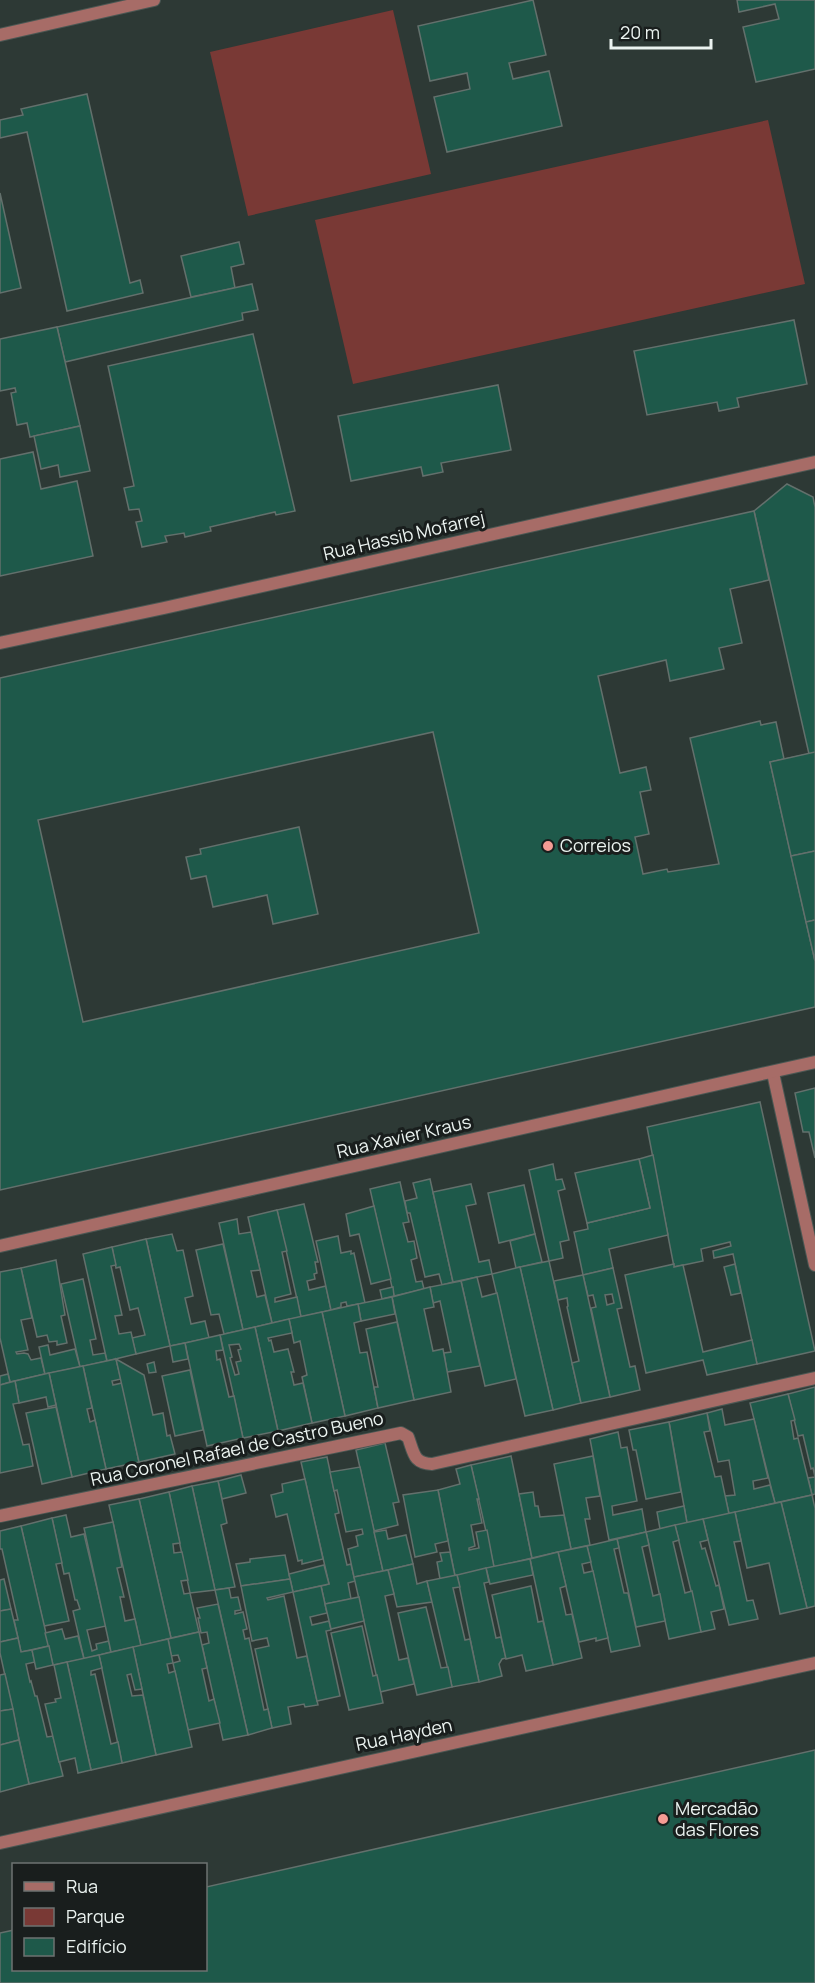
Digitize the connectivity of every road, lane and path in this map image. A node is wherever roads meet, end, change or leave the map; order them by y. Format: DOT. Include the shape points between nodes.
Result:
graph roads {
  1 [pos="154,0"];
  2 [pos="0,34"];
  3 [pos="815,462"];
  4 [pos="0,643"];
  5 [pos="815,1062"];
  6 [pos="773,1073"];
  7 [pos="0,1246"];
  8 [pos="815,1265"];
  9 [pos="815,1378"];
  10 [pos="0,1516"];
  11 [pos="815,1663"];
  12 [pos="0,1843"];
  1 -- 2 [label="street"];
  3 -- 4 [label="street, Rua Hassib Mofarrej"];
  5 -- 6 [label="street, Rua Xavier Kraus"];
  6 -- 7 [label="street, Rua Xavier Kraus"];
  6 -- 8 [label="street"];
  9 -- 10 [label="street, Rua Coronel Rafael de Castro Bueno" via="432,1464 418,1461 408,1437 401,1433"];
  11 -- 12 [label="street, Rua Hayden"];
}
